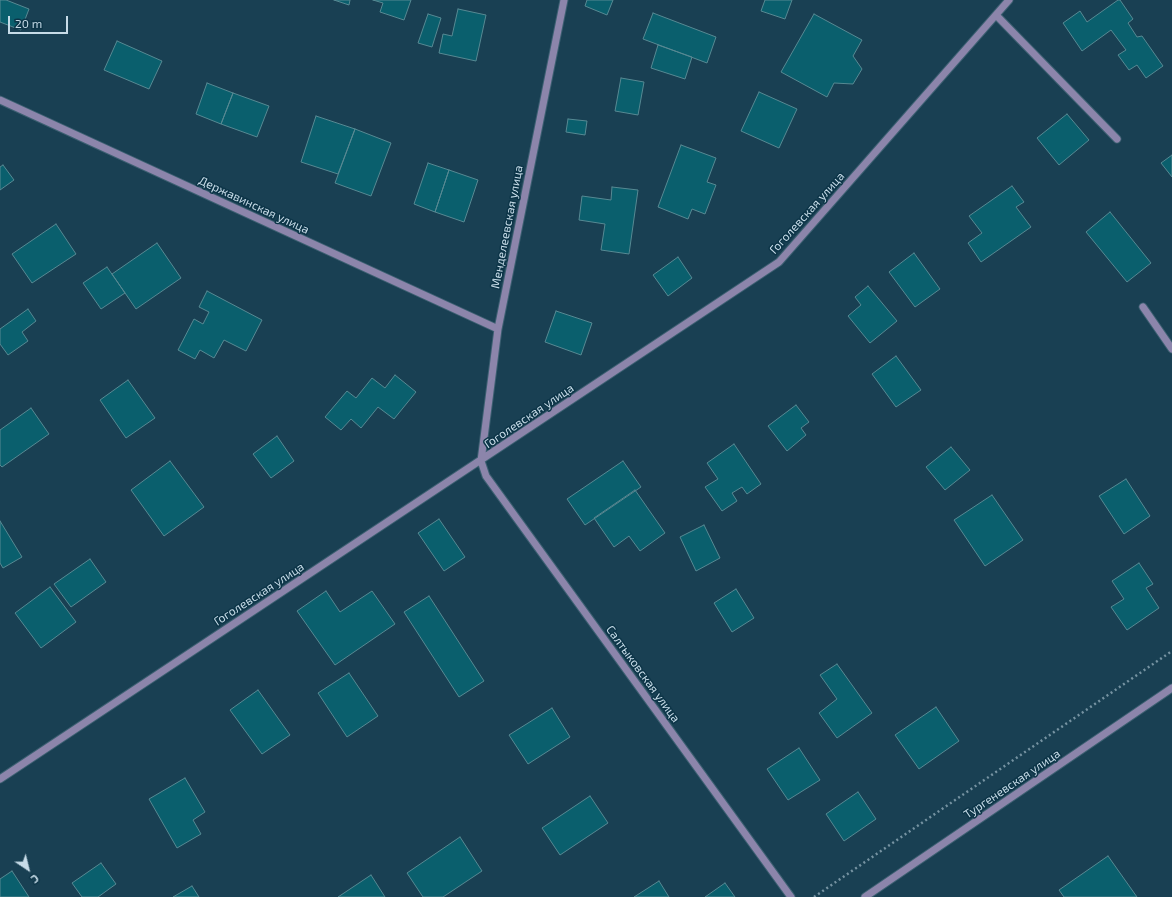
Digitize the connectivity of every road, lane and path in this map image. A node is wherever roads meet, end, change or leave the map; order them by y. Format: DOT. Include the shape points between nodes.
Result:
graph roads {
  1 [pos="564,0"];
  2 [pos="1009,0"];
  3 [pos="996,15"];
  4 [pos="0,100"];
  5 [pos="1117,139"];
  6 [pos="1143,307"];
  7 [pos="498,329"];
  8 [pos="1172,349"];
  9 [pos="481,461"];
  10 [pos="1172,651"];
  11 [pos="1172,688"];
  12 [pos="0,779"];
  13 [pos="791,897"];
  14 [pos="814,897"];
  15 [pos="865,897"];
  1 -- 7 [label="street, Менделеевская улица"];
  2 -- 3 [label="street, Гоголевская улица"];
  3 -- 5 [label="street"];
  3 -- 9 [label="street, Гоголевская улица" via="779,262"];
  4 -- 7 [label="street, Державинская улица"];
  6 -- 8 [label="street"];
  7 -- 9 [label="street, Менделеевская улица"];
  9 -- 12 [label="street, Гоголевская улица"];
  9 -- 13 [label="street, Салтыковская улица" via="486,476"];
  10 -- 14 [label="path"];
  11 -- 15 [label="street, Тургеневская улица"];
}
